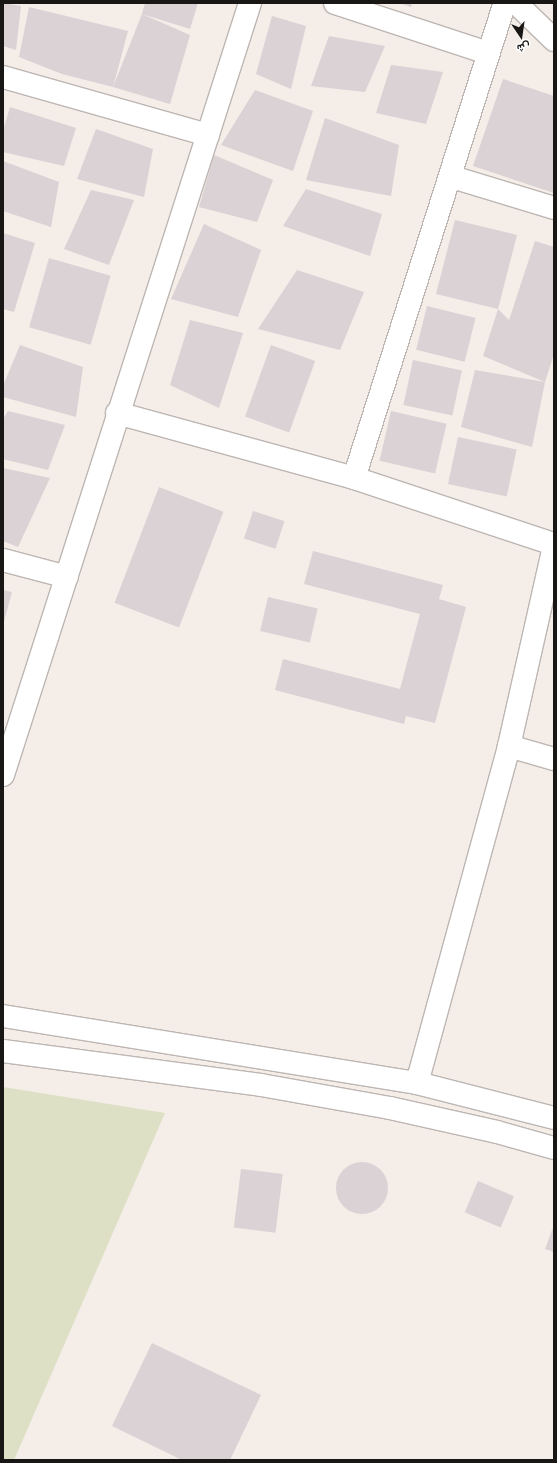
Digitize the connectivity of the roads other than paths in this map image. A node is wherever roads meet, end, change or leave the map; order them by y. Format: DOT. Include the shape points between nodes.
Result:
graph roads {
  1 [pos="250,3"];
  2 [pos="335,3"];
  3 [pos="505,3"];
  4 [pos="516,3"];
  5 [pos="554,40"];
  6 [pos="488,53"];
  7 [pos="3,77"];
  8 [pos="208,135"];
  9 [pos="452,177"];
  10 [pos="554,208"];
  11 [pos="118,413"];
  12 [pos="354,478"];
  13 [pos="554,544"];
  14 [pos="554,547"];
  15 [pos="3,560"];
  16 [pos="67,577"];
  17 [pos="510,746"];
  18 [pos="554,759"];
  19 [pos="3,775"];
  20 [pos="3,1016"];
  21 [pos="3,1051"];
  22 [pos="417,1083"];
  23 [pos="554,1118"];
  24 [pos="554,1148"];
  1 -- 8 [label="street"];
  2 -- 6 [label="street"];
  3 -- 6 [label="street"];
  4 -- 5 [label="street"];
  6 -- 9 [label="street"];
  7 -- 8 [label="street"];
  8 -- 11 [label="street"];
  9 -- 10 [label="street"];
  9 -- 12 [label="street"];
  11 -- 12 [label="street"];
  11 -- 16 [label="street"];
  12 -- 13 [label="street"];
  14 -- 17 [label="street"];
  15 -- 16 [label="street"];
  16 -- 19 [label="street"];
  17 -- 18 [label="street"];
  17 -- 22 [label="street"];
  20 -- 22 [label="street"];
  21 -- 24 [label="street" via="260,1085 421,1115"];
  22 -- 23 [label="street"];
}
